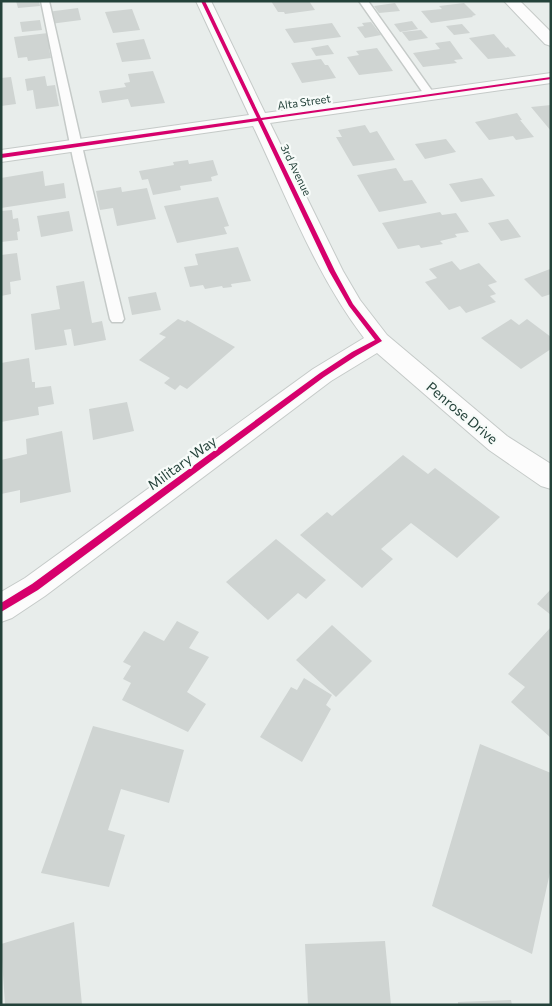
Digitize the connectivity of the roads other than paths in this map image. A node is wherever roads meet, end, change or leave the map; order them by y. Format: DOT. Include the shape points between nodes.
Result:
graph roads {
  1 [pos="45,1"];
  2 [pos="203,1"];
  3 [pos="363,1"];
  4 [pos="511,1"];
  5 [pos="551,41"];
  6 [pos="551,78"];
  7 [pos="430,95"];
  8 [pos="259,119"];
  9 [pos="76,146"];
  10 [pos="1,156"];
  11 [pos="117,319"];
  12 [pos="379,341"];
  13 [pos="551,478"];
  14 [pos="1,608"];
  1 -- 9 [label="lane"];
  2 -- 8 [label="street, 3rd Avenue"];
  3 -- 7 [label="lane"];
  4 -- 5 [label="street"];
  6 -- 7 [label="street, Alta Street"];
  7 -- 8 [label="street, Alta Street"];
  8 -- 9 [label="street, Alta Street"];
  8 -- 12 [label="street, 3rd Avenue" via="332,271 351,305"];
  9 -- 10 [label="street, Alta Street"];
  9 -- 11 [label="lane"];
  12 -- 13 [label="street, Penrose Drive" via="498,443"];
  12 -- 14 [label="street, Military Way" via="322,375 35,587"];
}
